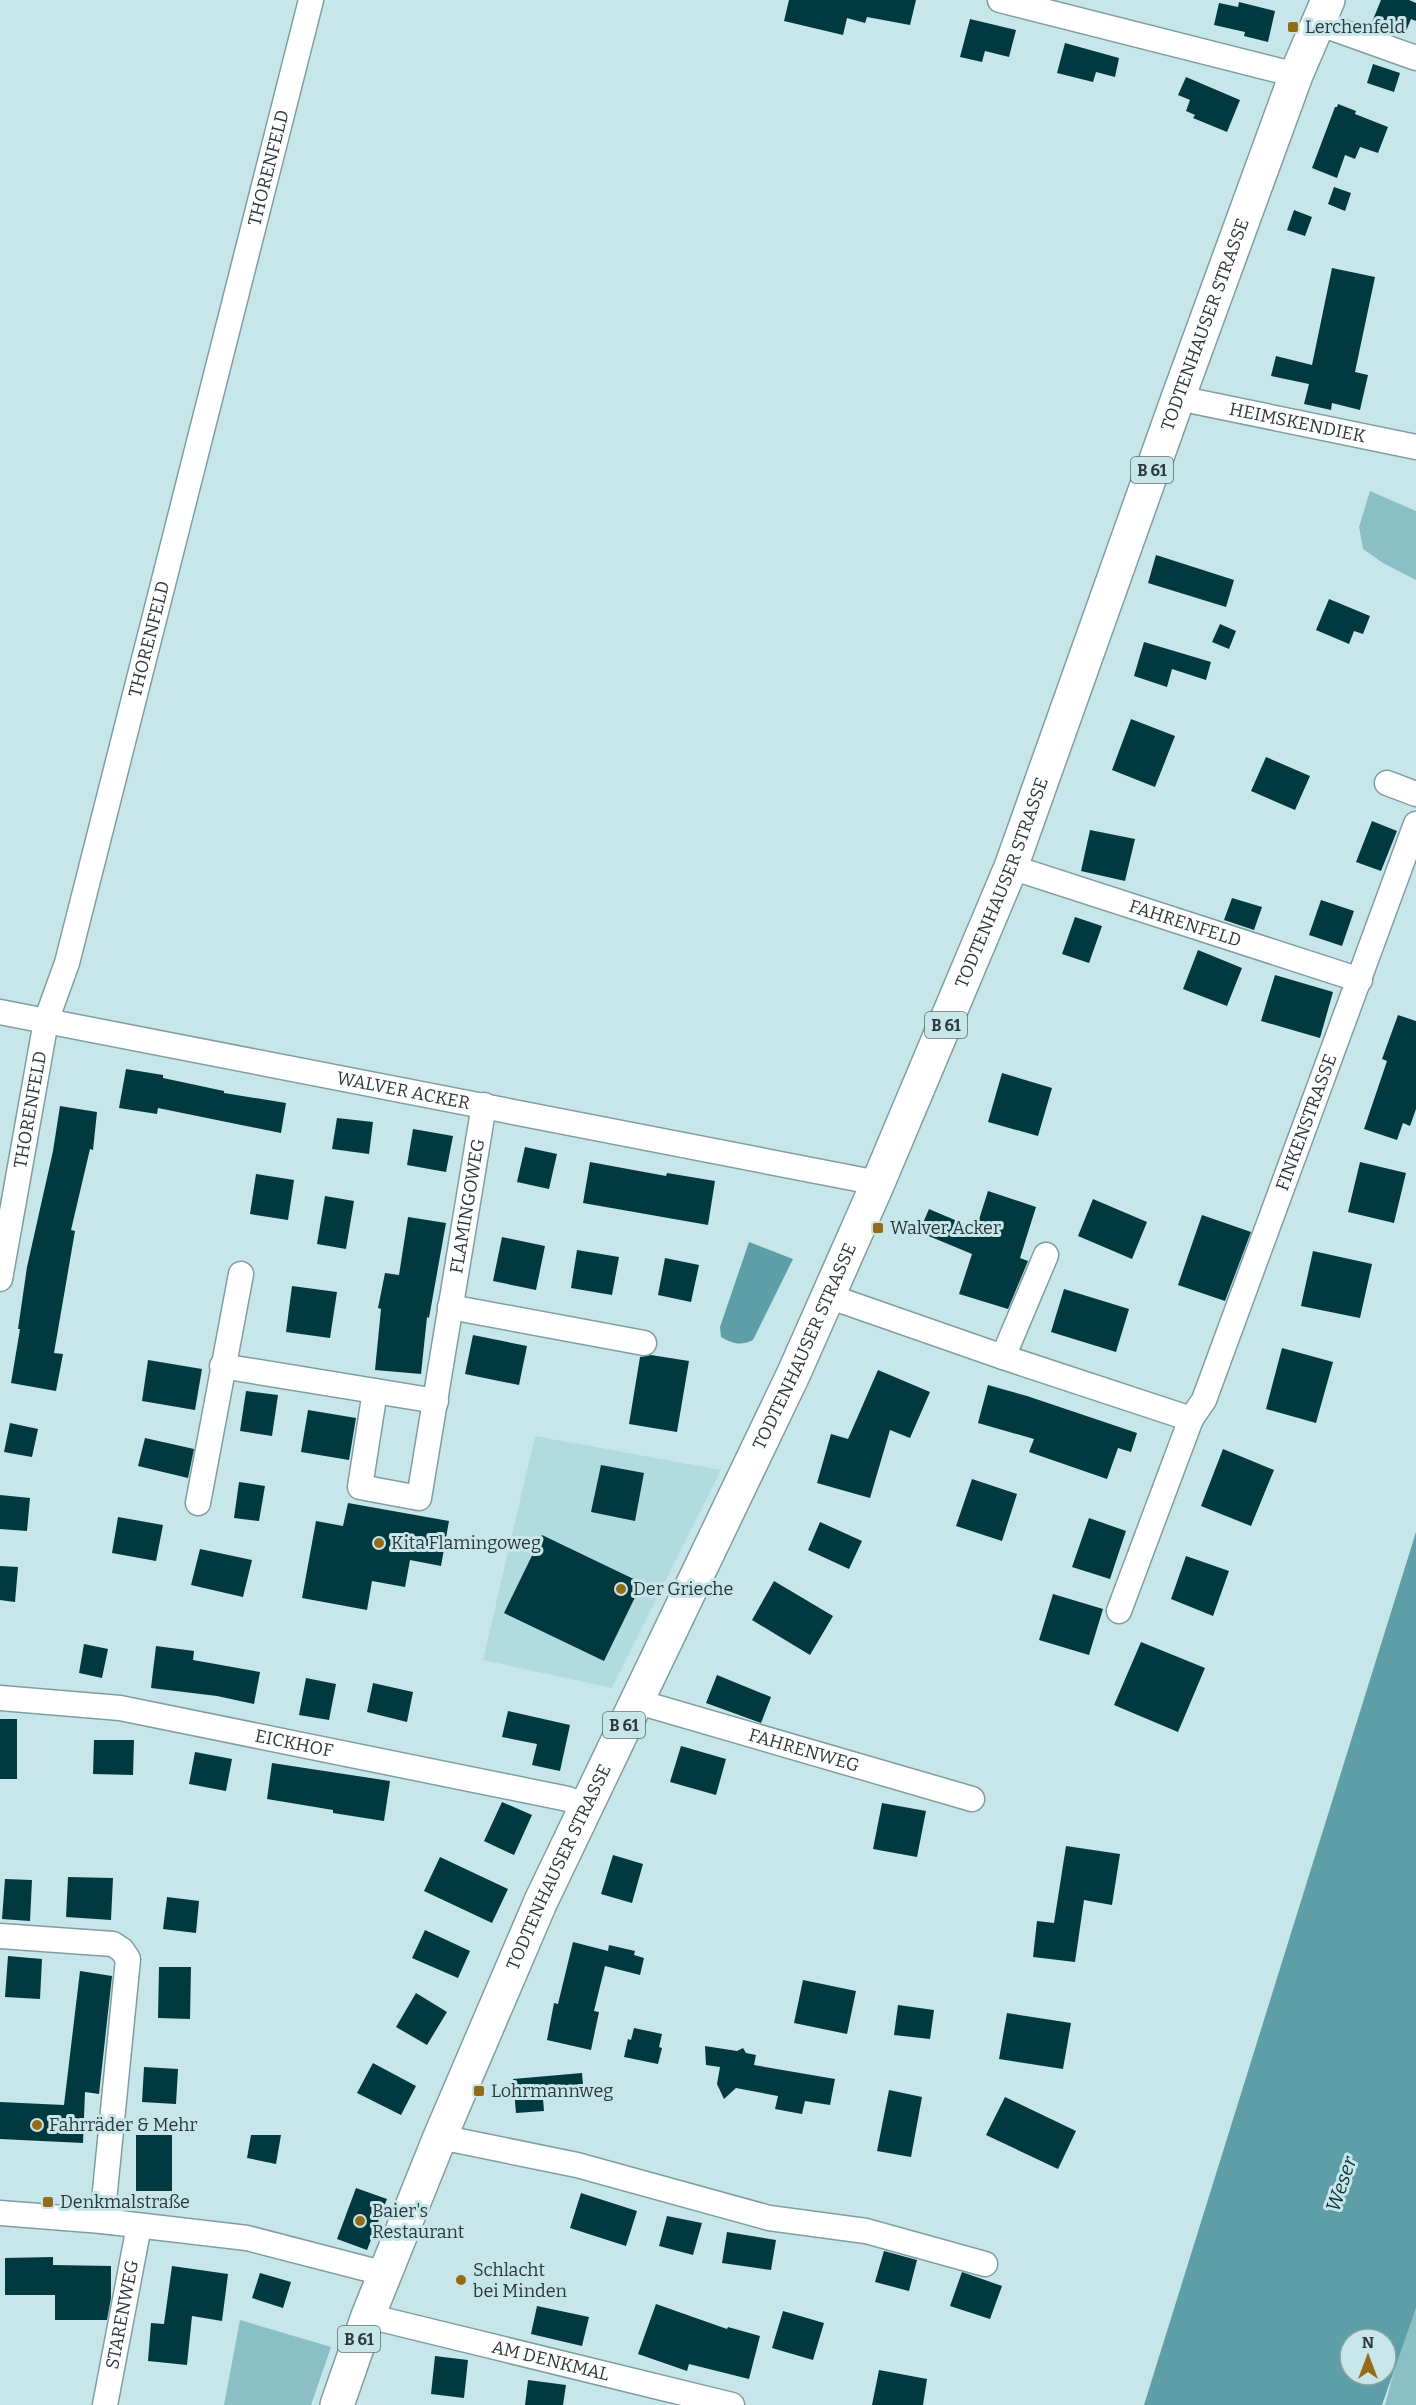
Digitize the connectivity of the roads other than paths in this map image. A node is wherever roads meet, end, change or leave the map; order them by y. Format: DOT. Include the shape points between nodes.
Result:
graph roads {
  1 [pos="311,0"];
  2 [pos="1000,0"];
  3 [pos="1323,12"];
  4 [pos="1416,58"];
  5 [pos="1296,75"];
  6 [pos="1178,398"];
  7 [pos="1416,447"];
  8 [pos="1386,783"];
  9 [pos="1416,794"];
  10 [pos="1416,824"];
  11 [pos="1011,867"];
  12 [pos="1360,980"];
  13 [pos="0,1012"];
  14 [pos="46,1021"];
  15 [pos="484,1105"];
  16 [pos="878,1183"];
  17 [pos="1046,1255"];
  18 [pos="1,1266"];
  19 [pos="241,1274"];
  20 [pos="828,1296"];
  21 [pos="450,1307"];
  22 [pos="645,1343"];
  23 [pos="1003,1358"];
  24 [pos="222,1366"];
  25 [pos="375,1391"];
  26 [pos="436,1401"];
  27 [pos="1191,1419"];
  28 [pos="198,1503"];
  29 [pos="1119,1611"];
  30 [pos="0,1698"];
  31 [pos="635,1701"];
  32 [pos="972,1799"];
  33 [pos="584,1807"];
  34 [pos="0,1936"];
  35 [pos="440,2137"];
  36 [pos="0,2213"];
  37 [pos="102,2222"];
  38 [pos="139,2226"];
  39 [pos="985,2264"];
  40 [pos="386,2274"];
  41 [pos="368,2316"];
  42 [pos="105,2405"];
  43 [pos="337,2405"];
  44 [pos="732,2405"];
  1 -- 14 [label="street, THORENFELD" via="67,963"];
  2 -- 5 [label="street"];
  3 -- 4 [label="street"];
  3 -- 5 [label="main road, TODTENHAUSER STRASSE / B 61"];
  5 -- 6 [label="main road, TODTENHAUSER STRASSE / B 61"];
  6 -- 7 [label="street, HEIMSKENDIEK"];
  6 -- 11 [label="main road, TODTENHAUSER STRASSE / B 61"];
  8 -- 9 [label="street"];
  10 -- 12 [label="street, FINKENSTRASSE"];
  11 -- 12 [label="street, FAHRENFELD"];
  11 -- 16 [label="main road, TODTENHAUSER STRASSE / B 61"];
  12 -- 27 [label="street, FINKENSTRASSE" via="1204,1400"];
  13 -- 14 [label="street, WALVER ACKER"];
  14 -- 15 [label="street, WALVER ACKER"];
  14 -- 18 [label="street, THORENFELD"];
  15 -- 16 [label="street, WALVER ACKER"];
  15 -- 21 [label="street, FLAMINGOWEG"];
  16 -- 20 [label="main road, TODTENHAUSER STRASSE / B 61"];
  17 -- 23 [label="street"];
  19 -- 24 [label="street"];
  20 -- 23 [label="street"];
  20 -- 31 [label="main road, TODTENHAUSER STRASSE / B 61"];
  21 -- 22 [label="street"];
  21 -- 26 [label="street, FLAMINGOWEG"];
  23 -- 27 [label="street"];
  24 -- 25 [label="street"];
  24 -- 28 [label="street"];
  25 -- 26 [label="street"];
  25 -- 26 [label="street, FLAMINGOWEG" via="360,1487 419,1498"];
  27 -- 29 [label="street, FINKENSTRASSE"];
  30 -- 33 [label="street, EICKHOF" via="120,1708 568,1799"];
  31 -- 32 [label="street, FAHRENWEG"];
  31 -- 33 [label="main road, TODTENHAUSER STRASSE / B 61"];
  33 -- 35 [label="main road, TODTENHAUSER STRASSE / B 61"];
  34 -- 37 [label="street" via="113,1944 128,1959"];
  35 -- 39 [label="street" via="577,2165 769,2218 866,2230"];
  35 -- 40 [label="main road, TODTENHAUSER STRASSE / B 61"];
  36 -- 37 [label="street"];
  37 -- 38 [label="street"];
  38 -- 40 [label="street" via="247,2238"];
  38 -- 42 [label="street, STARENWEG"];
  40 -- 41 [label="main road, TODTENHAUSER STRASSE / B 61"];
  41 -- 43 [label="main road, TODTENHAUSER STRASSE / B 61"];
  41 -- 44 [label="street, AM DENKMAL"];
}
